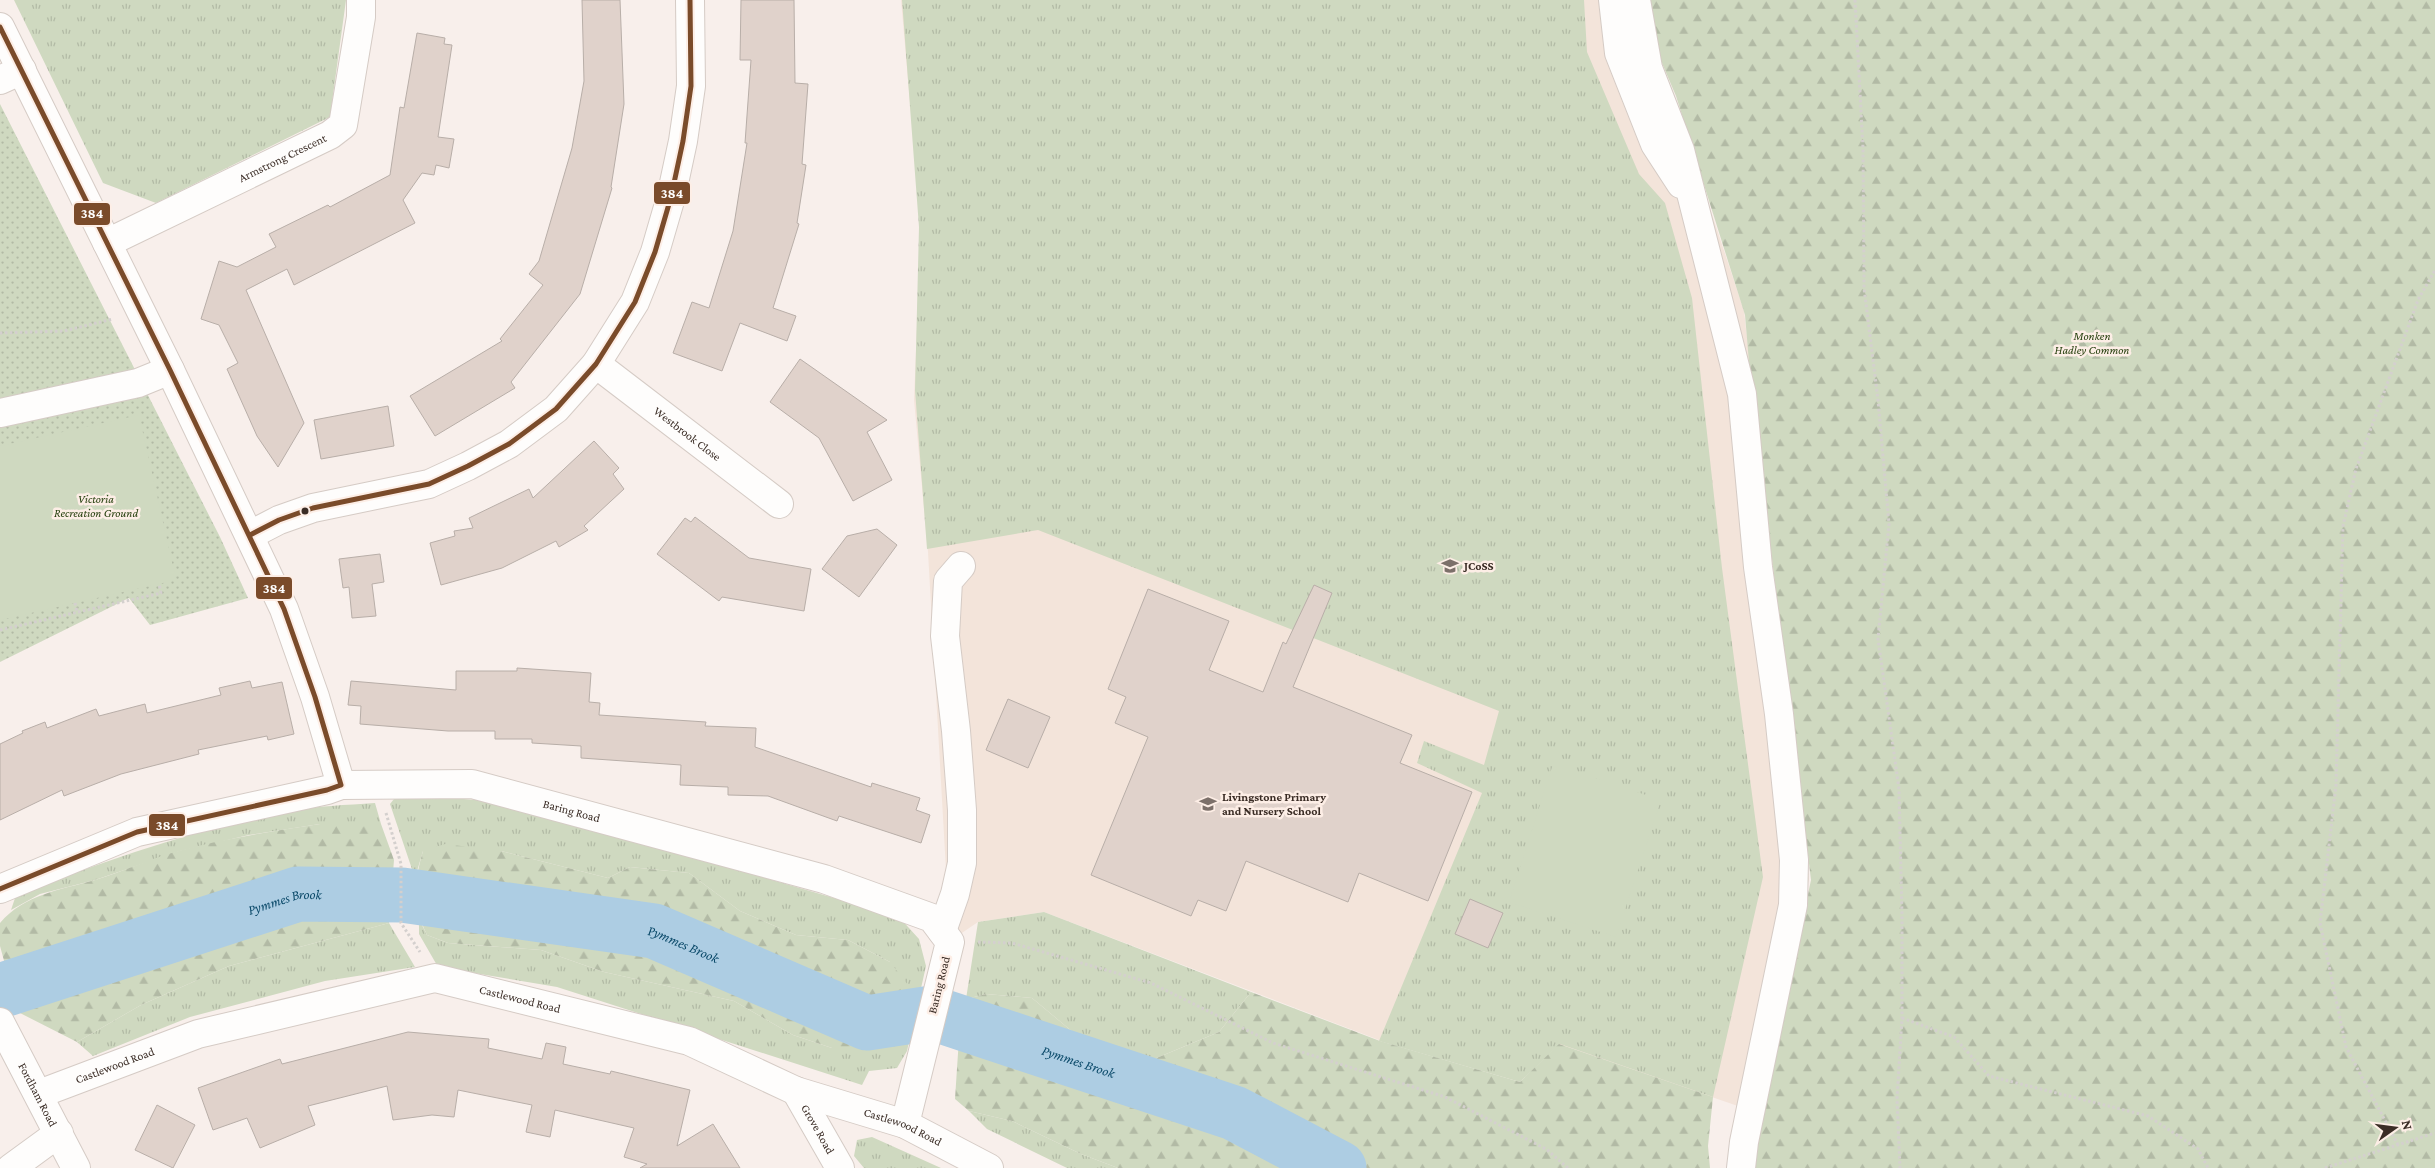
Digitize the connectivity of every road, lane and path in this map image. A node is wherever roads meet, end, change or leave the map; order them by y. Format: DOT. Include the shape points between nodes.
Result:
graph roads {
  1 [pos="361,0"];
  2 [pos="690,0"];
  3 [pos="1613,0"];
  4 [pos="1636,0"];
  5 [pos="1856,0"];
  6 [pos="0,27"];
  7 [pos="11,75"];
  8 [pos="1696,206"];
  9 [pos="107,243"];
  10 [pos="2435,270"];
  11 [pos="141,313"];
  12 [pos="0,333"];
  13 [pos="596,364"];
  14 [pos="170,370"];
  15 [pos="0,413"];
  16 [pos="779,504"];
  17 [pos="250,535"];
  18 [pos="961,566"];
  19 [pos="158,584"];
  20 [pos="75,602"];
  21 [pos="77,612"];
  22 [pos="0,630"];
  23 [pos="377,784"];
  24 [pos="341,785"];
  25 [pos="0,889"];
  26 [pos="401,923"];
  27 [pos="946,936"];
  28 [pos="1902,1018"];
  29 [pos="4,1030"];
  30 [pos="796,1091"];
  31 [pos="39,1094"];
  32 [pos="905,1124"];
  33 [pos="59,1133"];
  34 [pos="2435,1133"];
  35 [pos="2398,1145"];
  36 [pos="11,1168"];
  37 [pos="76,1168"];
  38 [pos="840,1168"];
  39 [pos="990,1168"];
  40 [pos="1568,1168"];
  41 [pos="1741,1168"];
  42 [pos="1900,1168"];
  43 [pos="2208,1168"];
  44 [pos="2325,1168"];
  1 -- 9 [label="street, Armstrong Crescent" via="343,125 330,135"];
  2 -- 13 [label="street" via="691,86 671,197 636,302"];
  3 -- 8 [label="street" via="1620,53 1655,144"];
  4 -- 8 [label="street" via="1648,68 1680,150"];
  5 -- 28 [label="path" via="1863,148 1864,288 1889,524 1878,639 1899,789"];
  6 -- 7 [label="street"];
  7 -- 9 [label="street"];
  8 -- 41 [label="street" via="1742,394 1758,567 1779,714 1794,860 1793,905"];
  9 -- 11 [label="street"];
  10 -- 35 [label="path" via="2418,300 2356,469 2343,526 2336,785 2320,923 2346,1047"];
  11 -- 12 [label="path" via="64,331"];
  11 -- 14 [label="street"];
  13 -- 16 [label="street, Westbrook Close"];
  13 -- 17 [label="street" via="556,409 509,444 468,466 429,484 313,508"];
  14 -- 15 [label="street" via="138,383"];
  14 -- 17 [label="street"];
  17 -- 24 [label="street" via="284,608"];
  18 -- 27 [label="street" via="948,581 945,636 962,810 962,863"];
  19 -- 21 [label="path" via="161,593"];
  20 -- 21 [label="path"];
  21 -- 22 [label="path"];
  23 -- 24 [label="street, Baring Road"];
  23 -- 26 [label="path" via="401,864"];
  23 -- 27 [label="street, Baring Road" via="472,784 824,879 932,918"];
  24 -- 25 [label="street, Baring Road" via="137,832"];
  27 -- 32 [label="street, Baring Road" via="942,975"];
  27 -- 40 [label="path" via="1012,943 1151,984 1273,1043 1445,1097 1546,1149"];
  28 -- 42 [label="path" via="1897,1098"];
  28 -- 43 [label="path" via="1954,1038 1989,1076 2148,1116 2198,1149"];
  29 -- 31 [label="street, Fordham Road"];
  30 -- 31 [label="street, Castlewood Road" via="689,1041 435,978 198,1034"];
  30 -- 32 [label="street, Castlewood Road"];
  30 -- 38 [label="street, Grove Road"];
  31 -- 33 [label="street, Fordham Road"];
  32 -- 39 [label="street, Castlewood Road"];
  33 -- 36 [label="street"];
  33 -- 37 [label="street, Fordham Road"];
  34 -- 35 [label="path"];
  35 -- 44 [label="path"];
}
